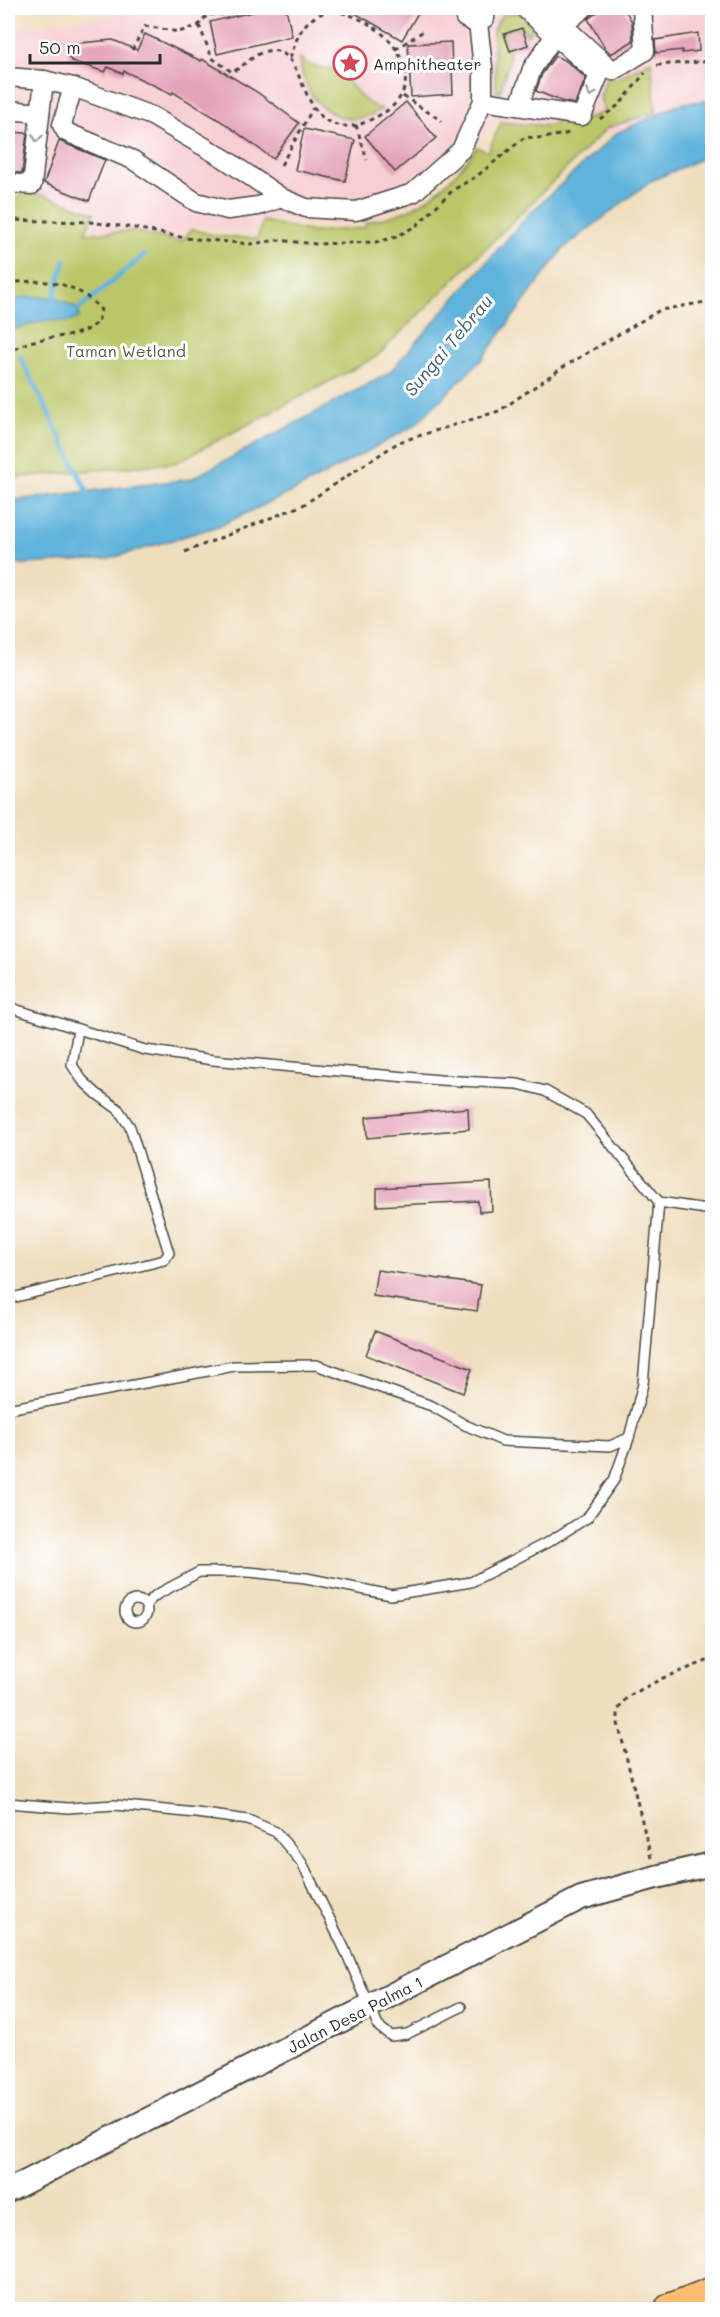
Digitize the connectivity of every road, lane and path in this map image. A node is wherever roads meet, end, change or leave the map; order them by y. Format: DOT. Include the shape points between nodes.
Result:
graph roads {
  1 [pos="251,8"];
  2 [pos="324,8"];
  3 [pos="348,8"];
  4 [pos="465,8"];
  5 [pos="524,8"];
  6 [pos="544,8"];
  7 [pos="584,8"];
  8 [pos="642,8"];
  9 [pos="330,10"];
  10 [pos="341,13"];
  11 [pos="482,15"];
  12 [pos="199,25"];
  13 [pos="425,30"];
  14 [pos="559,30"];
  15 [pos="396,49"];
  16 [pos="132,50"];
  17 [pos="290,58"];
  18 [pos="712,61"];
  19 [pos="651,65"];
  20 [pos="8,77"];
  21 [pos="44,80"];
  22 [pos="73,87"];
  23 [pos="403,96"];
  24 [pos="483,101"];
  25 [pos="519,106"];
  26 [pos="313,108"];
  27 [pos="8,110"];
  28 [pos="40,113"];
  29 [pos="442,121"];
  30 [pos="356,125"];
  31 [pos="367,160"];
  32 [pos="281,165"];
  33 [pos="8,183"];
  34 [pos="282,198"];
  35 [pos="8,220"];
  36 [pos="184,238"];
  37 [pos="8,283"];
  38 [pos="712,301"];
  39 [pos="8,353"];
  40 [pos="185,552"];
  41 [pos="8,1007"];
  42 [pos="78,1030"];
  43 [pos="659,1202"];
  44 [pos="712,1210"];
  45 [pos="8,1299"];
  46 [pos="8,1409"];
  47 [pos="629,1438"];
  48 [pos="146,1604"];
  49 [pos="712,1659"];
  50 [pos="8,1803"];
  51 [pos="712,1864"];
  52 [pos="656,1877"];
  53 [pos="370,2006"];
  54 [pos="461,2007"];
  55 [pos="8,2191"];
  56 [pos="712,2294"];
  57 [pos="671,2310"];
  1 -- 12 [label="path" via="207,15"];
  2 -- 9 [label="path"];
  3 -- 10 [label="path"];
  4 -- 11 [label="street" via="468,21"];
  5 -- 14 [label="street"];
  6 -- 14 [label="street"];
  7 -- 14 [label="street"];
  8 -- 14 [label="street" via="645,51 613,71"];
  9 -- 10 [label="path"];
  9 -- 17 [label="path" via="310,19"];
  10 -- 15 [label="path" via="377,29"];
  11 -- 24 [label="street"];
  12 -- 16 [label="path" via="179,32 145,26"];
  12 -- 17 [label="path" via="212,58 232,72 267,51"];
  13 -- 15 [label="path"];
  14 -- 25 [label="street" via="532,69"];
  14 -- 25 [label="street, one-way" via="599,75 582,116"];
  15 -- 23 [label="path" via="405,78"];
  17 -- 26 [label="path"];
  18 -- 19 [label="path"];
  20 -- 21 [label="street"];
  21 -- 22 [label="street"];
  21 -- 28 [label="street"];
  22 -- 34 [label="street" via="152,116"];
  22 -- 34 [label="street" via="62,125 66,132 133,160 196,202 228,210"];
  23 -- 29 [label="path"];
  23 -- 30 [label="path" via="380,116"];
  24 -- 25 [label="street"];
  24 -- 34 [label="street" via="461,150 413,193 356,212 306,208"];
  26 -- 30 [label="path" via="330,123"];
  26 -- 32 [label="path"];
  27 -- 28 [label="street"];
  28 -- 33 [label="street, one-way" via="32,185"];
  30 -- 31 [label="path"];
  35 -- 36 [label="path" via="90,222"];
  37 -- 39 [label="path" via="52,281 81,291 101,309 98,322 78,335 36,340"];
  38 -- 40 [label="path" via="660,310 565,366 499,411 399,442 303,505"];
  41 -- 42 [label="lane"];
  42 -- 43 [label="lane" via="145,1050 213,1060 518,1084 545,1091 586,1114"];
  42 -- 45 [label="lane" via="72,1065 82,1080 118,1109 130,1127 169,1252 164,1260"];
  43 -- 44 [label="lane"];
  43 -- 47 [label="lane" via="642,1384"];
  46 -- 47 [label="lane" via="234,1366 316,1365 432,1406 503,1441 610,1446"];
  47 -- 48 [label="lane" via="614,1480 587,1518 471,1582 391,1596 306,1578 199,1572"];
  49 -- 52 [label="path" via="627,1697 618,1710"];
  50 -- 53 [label="lane" via="68,1808 115,1805 196,1813 248,1820 276,1832 302,1863"];
  51 -- 52 [label="street, Jalan Desa Palma 1"];
  52 -- 53 [label="street, Jalan Desa Palma 1" via="581,1898"];
  53 -- 54 [label="lane" via="378,2026 391,2036 407,2034"];
  53 -- 55 [label="street, Jalan Desa Palma 1"];
  56 -- 57 [label="highway"];
}
